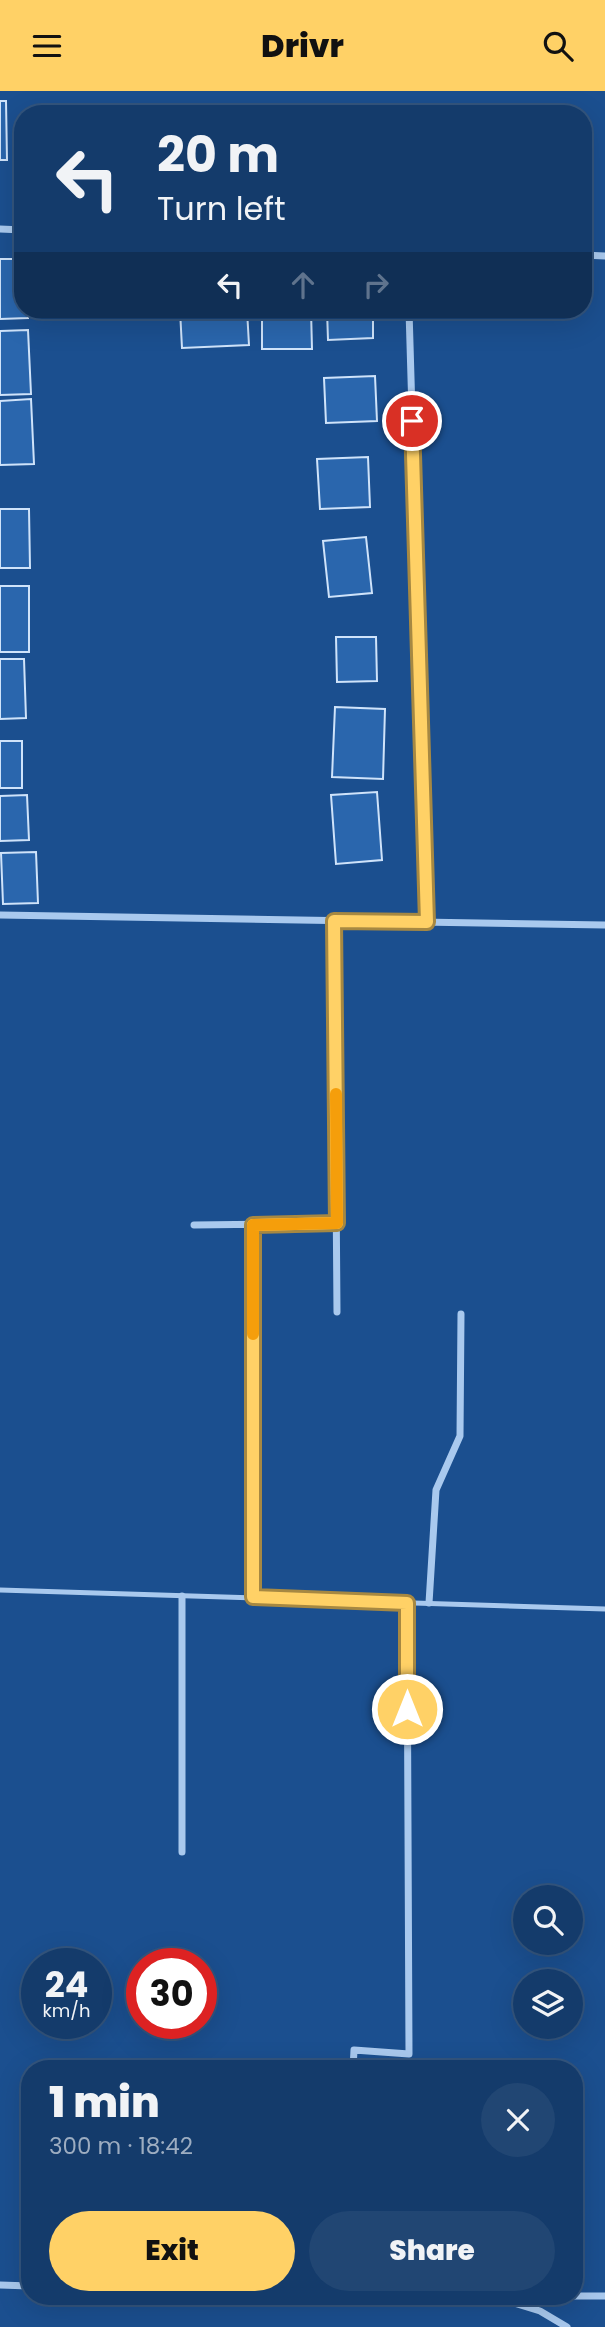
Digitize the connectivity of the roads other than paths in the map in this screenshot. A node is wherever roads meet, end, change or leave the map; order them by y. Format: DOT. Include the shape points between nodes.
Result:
graph roads {
  1 [pos="409,319"];
  2 [pos="0,915"];
  3 [pos="334,921"];
  4 [pos="427,922"];
  5 [pos="605,925"];
  6 [pos="337,1223"];
  7 [pos="194,1225"];
  8 [pos="253,1225"];
  9 [pos="337,1312"];
  10 [pos="461,1314"];
  11 [pos="0,1590"];
  12 [pos="183,1595"];
  13 [pos="253,1597"];
  14 [pos="407,1603"];
  15 [pos="429,1603"];
  16 [pos="605,1609"];
  17 [pos="182,1852"];
  18 [pos="353,2060"];
  19 [pos="0,2285"];
  20 [pos="21,2286"];
  21 [pos="583,2296"];
  22 [pos="605,2296"];
  23 [pos="521,2305"];
  24 [pos="567,2327"];
  1 -- 4 [label="street"];
  2 -- 3 [label="street"];
  3 -- 4 [label="street"];
  3 -- 6 [label="street"];
  4 -- 5 [label="street"];
  6 -- 8 [label="street"];
  6 -- 9 [label="street"];
  7 -- 8 [label="street"];
  8 -- 13 [label="street"];
  10 -- 15 [label="street" via="460,1436 436,1489"];
  11 -- 12 [label="lane"];
  12 -- 13 [label="lane"];
  12 -- 17 [label="street"];
  13 -- 14 [label="lane"];
  14 -- 15 [label="lane"];
  14 -- 18 [label="street" via="409,2054 354,2050"];
  15 -- 16 [label="lane"];
  19 -- 20 [label="street"];
  21 -- 22 [label="street"];
  23 -- 24 [label="street"];
}
